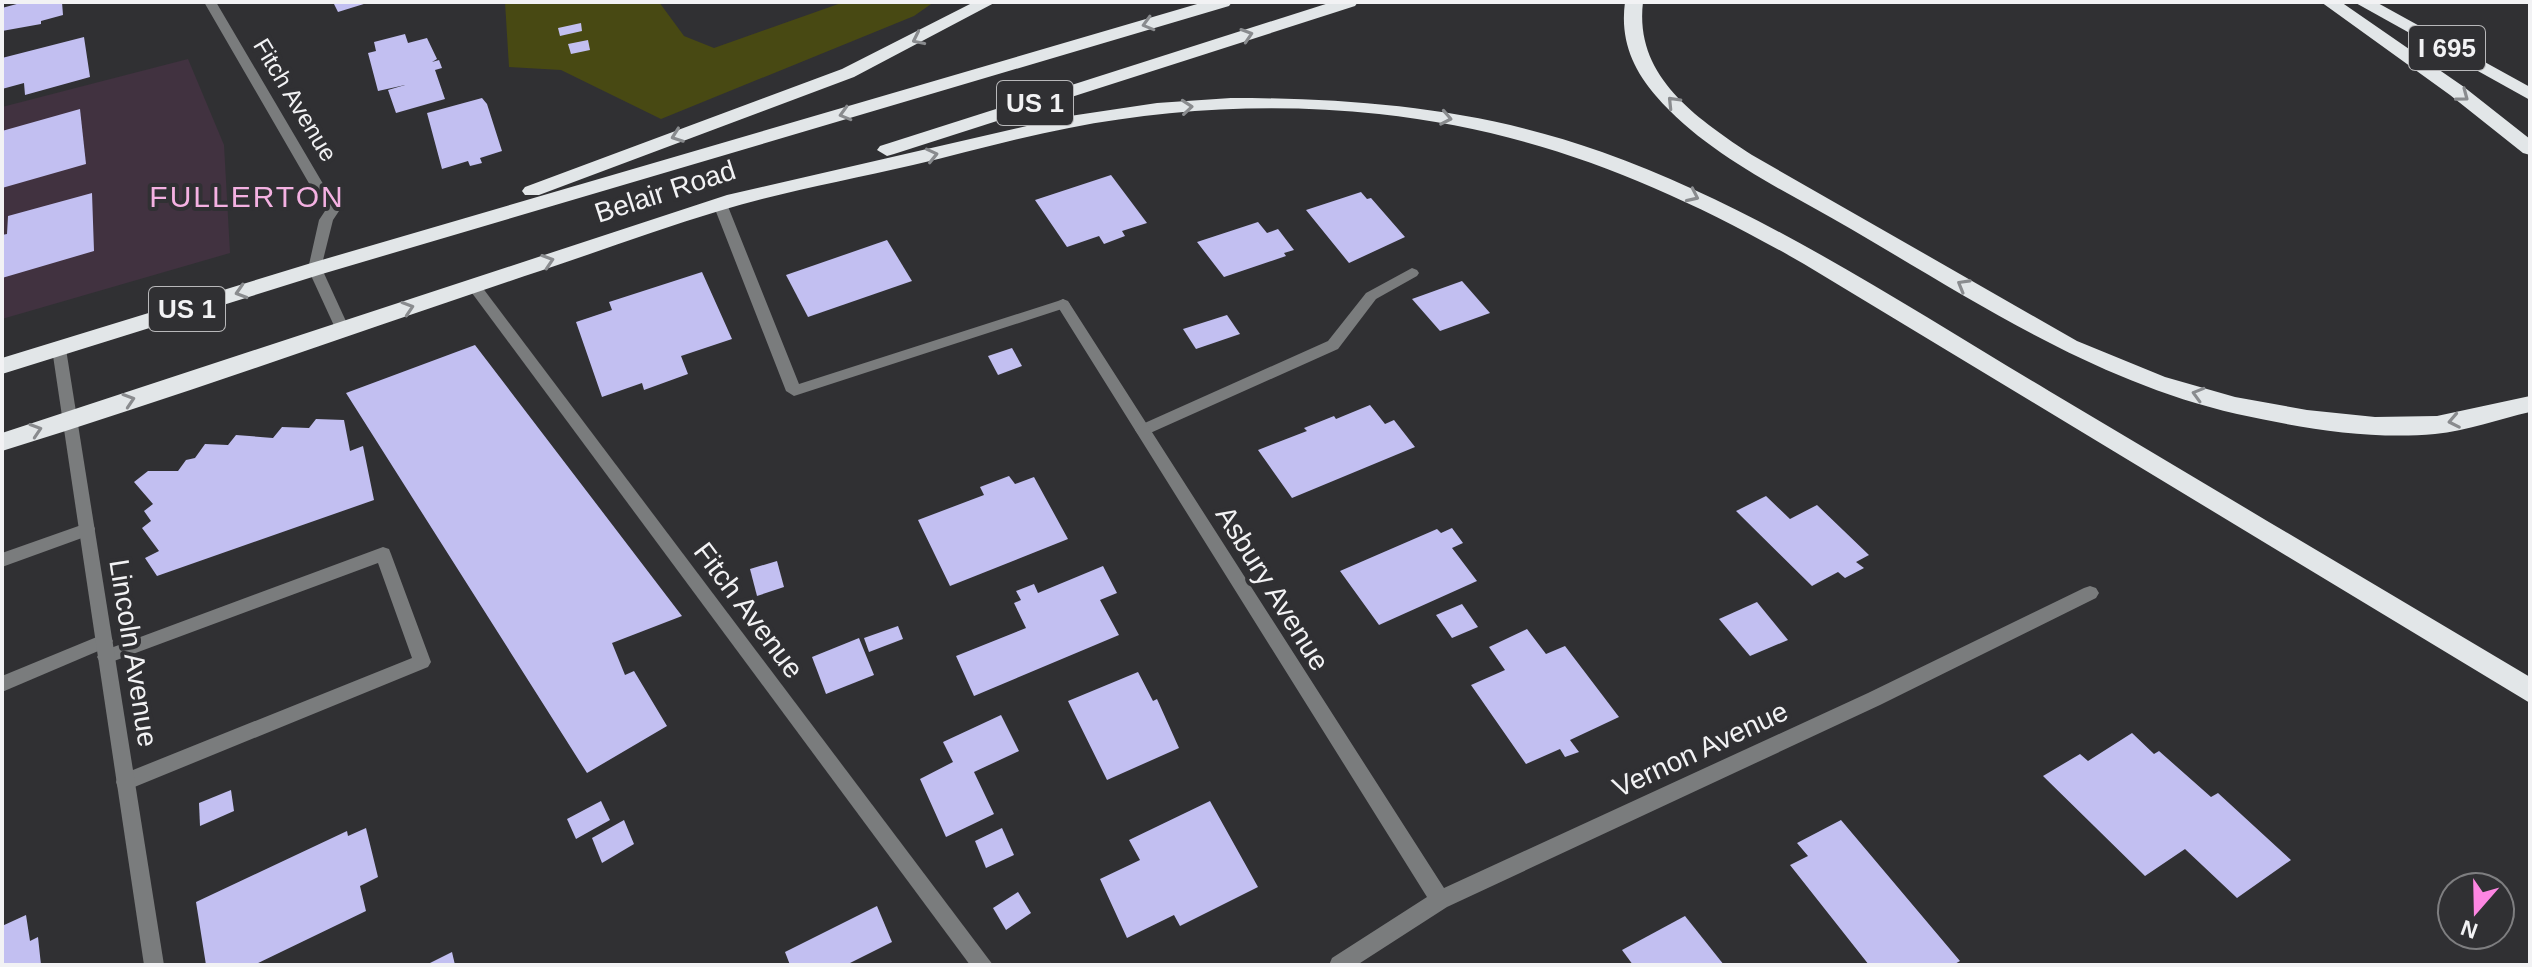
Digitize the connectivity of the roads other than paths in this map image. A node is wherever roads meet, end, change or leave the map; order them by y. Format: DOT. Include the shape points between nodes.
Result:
graph roads {
  1 [pos="210,2"];
  2 [pos="987,2"];
  3 [pos="1223,2"];
  4 [pos="1349,2"];
  5 [pos="1634,2"];
  6 [pos="2330,2"];
  7 [pos="2363,2"];
  8 [pos="2530,94"];
  9 [pos="2530,149"];
  10 [pos="720,204"];
  11 [pos="315,269"];
  12 [pos="1412,273"];
  13 [pos="474,286"];
  14 [pos="343,330"];
  15 [pos="59,349"];
  16 [pos="2,366"];
  17 [pos="2530,404"];
  18 [pos="70,419"];
  19 [pos="1143,430"];
  20 [pos="2,442"];
  21 [pos="87,529"];
  22 [pos="2,560"];
  23 [pos="2090,593"];
  24 [pos="105,649"];
  25 [pos="2,684"];
  26 [pos="2530,691"];
  27 [pos="125,782"];
  28 [pos="1440,900"];
  29 [pos="154,965"];
  30 [pos="983,965"];
  31 [pos="1339,965"];
  1 -- 11 [label="street, Fitch Avenue" via="332,211"];
  2 -- 11 [label="highway, one-way" via="848,73"];
  3 -- 11 [label="highway, Belair Road / US 1, one-way"];
  10 -- 4 [label="highway, Belair Road / US 1, one-way"];
  17 -- 5 [label="highway, one-way" via="2437,425 2307,419 2158,383 2069,346 1701,130 1645,65 1632,33"];
  6 -- 9 [label="highway, one-way"];
  7 -- 8 [label="highway, I 695"];
  13 -- 10 [label="highway, Belair Road / US 1, one-way"];
  10 -- 19 [label="street, Asbury Avenue" via="794,391 1063,304"];
  10 -- 26 [label="highway, one-way" via="1084,119 1187,107 1282,102 1366,106 1518,134 1660,180 1747,223"];
  11 -- 14 [label="street"];
  11 -- 15 [label="highway, Belair Road / US 1, one-way"];
  12 -- 19 [label="street" via="1371,296 1333,345"];
  14 -- 13 [label="highway, Belair Road / US 1, one-way"];
  13 -- 30 [label="street, Fitch Avenue"];
  18 -- 14 [label="highway, Belair Road / US 1, one-way"];
  15 -- 16 [label="highway, Belair Road / US 1"];
  15 -- 18 [label="street, Lincoln Avenue"];
  20 -- 18 [label="highway, Belair Road / US 1, one-way"];
  18 -- 21 [label="street, Lincoln Avenue"];
  19 -- 28 [label="street, Asbury Avenue"];
  21 -- 22 [label="street"];
  21 -- 24 [label="street, Lincoln Avenue"];
  23 -- 28 [label="street, Vernon Avenue"];
  24 -- 25 [label="street"];
  24 -- 27 [label="street, Lincoln Avenue"];
  24 -- 27 [label="street" via="383,554 422,662"];
  27 -- 29 [label="street, Lincoln Avenue"];
  28 -- 31 [label="street, Vernon Avenue"];
}
